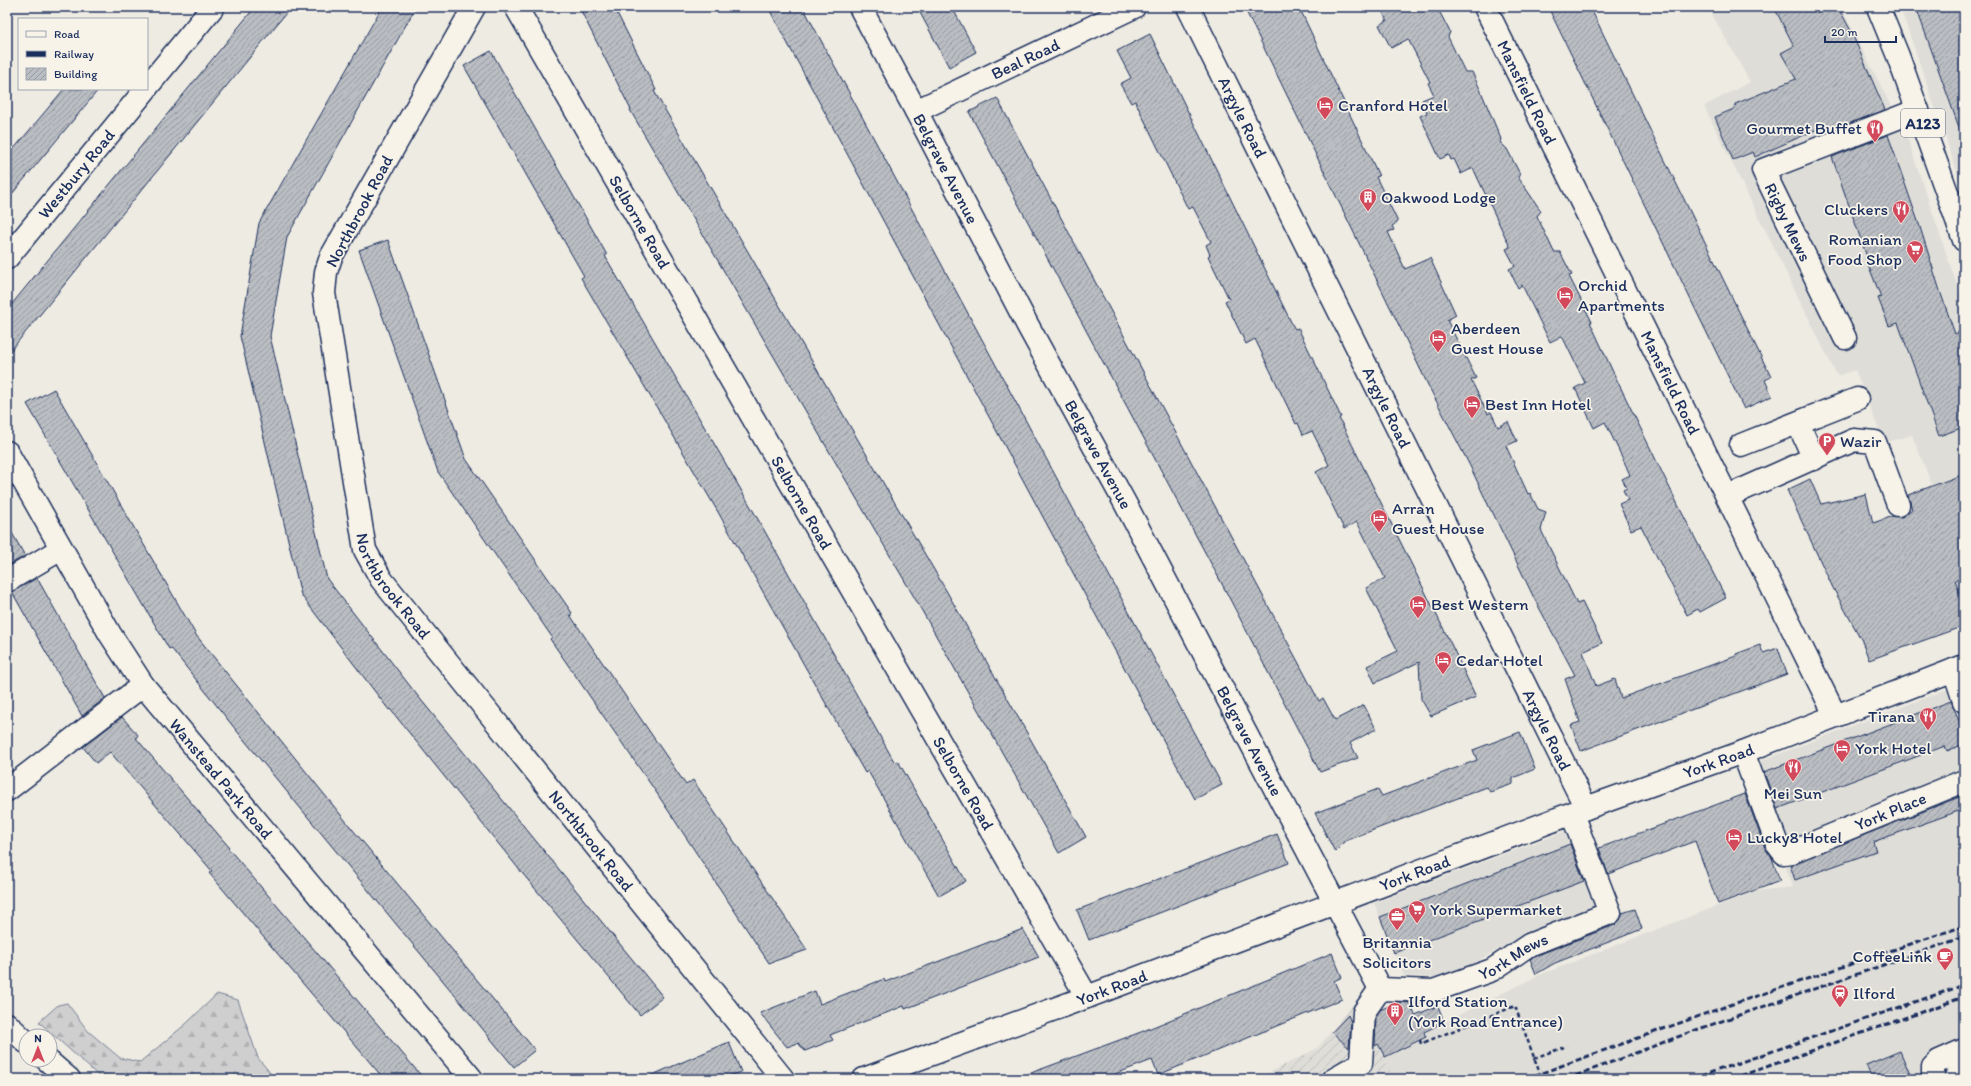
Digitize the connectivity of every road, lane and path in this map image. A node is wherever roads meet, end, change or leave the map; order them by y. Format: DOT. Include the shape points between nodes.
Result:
graph roads {
  1 [pos="213,7"];
  2 [pos="474,7"];
  3 [pos="516,7"];
  4 [pos="860,7"];
  5 [pos="1134,7"];
  6 [pos="1188,7"];
  7 [pos="1486,7"];
  8 [pos="1878,7"];
  9 [pos="148,86"];
  10 [pos="144,90"];
  11 [pos="1918,110"];
  12 [pos="916,111"];
  13 [pos="1964,240"];
  14 [pos="7,258"];
  15 [pos="1845,338"];
  16 [pos="1857,400"];
  17 [pos="1798,422"];
  18 [pos="1741,445"];
  19 [pos="7,452"];
  20 [pos="1814,459"];
  21 [pos="1728,496"];
  22 [pos="1898,505"];
  23 [pos="61,549"];
  24 [pos="7,581"];
  25 [pos="1959,668"];
  26 [pos="143,685"];
  27 [pos="1964,700"];
  28 [pos="1835,715"];
  29 [pos="1742,752"];
  30 [pos="1964,781"];
  31 [pos="7,790"];
  32 [pos="1579,811"];
  33 [pos="1335,903"];
  34 [pos="1380,989"];
  35 [pos="1087,998"];
  36 [pos="7,1024"];
  37 [pos="18,1034"];
  38 [pos="1420,1040"];
  39 [pos="1567,1046"];
  40 [pos="1964,1050"];
  41 [pos="1534,1058"];
  42 [pos="56,1068"];
  43 [pos="1964,1070"];
  44 [pos="69,1079"];
  45 [pos="472,1079"];
  46 [pos="783,1079"];
  47 [pos="864,1079"];
  48 [pos="1333,1079"];
  49 [pos="1542,1079"];
  50 [pos="1933,1079"];
  51 [pos="1955,1079"];
  1 -- 9 [label="main road, Westbury Road"];
  2 -- 46 [label="main road, Northbrook Road" via="331,257 326,272 324,293 365,550 381,579"];
  3 -- 35 [label="main road, Selborne Road"];
  4 -- 12 [label="main road, Belgrave Avenue"];
  5 -- 12 [label="main road, Beal Road"];
  6 -- 32 [label="main road, Argyle Road"];
  7 -- 21 [label="main road, Mansfield Road"];
  8 -- 11 [label="main road, A123"];
  10 -- 14 [label="main road, Westbury Road"];
  11 -- 13 [label="main road, A123"];
  11 -- 15 [label="main road, Rigby Mews" via="1763,170"];
  12 -- 33 [label="main road, Belgrave Avenue"];
  16 -- 17 [label="main road"];
  17 -- 18 [label="main road"];
  17 -- 20 [label="main road"];
  19 -- 23 [label="main road, Wanstead Park Road"];
  20 -- 21 [label="main road"];
  20 -- 22 [label="main road" via="1854,440 1875,442"];
  21 -- 28 [label="main road, Mansfield Road"];
  23 -- 24 [label="main road"];
  23 -- 26 [label="main road, Wanstead Park Road"];
  25 -- 27 [label="main road"];
  25 -- 28 [label="main road, York Road"];
  26 -- 31 [label="main road"];
  26 -- 45 [label="main road, Wanstead Park Road"];
  28 -- 29 [label="main road, York Road"];
  29 -- 30 [label="main road, York Place" via="1777,844 1784,853"];
  29 -- 32 [label="main road, York Road"];
  32 -- 33 [label="main road, York Road"];
  32 -- 34 [label="main road, York Mews" via="1610,913 1529,945 1492,970 1433,991"];
  33 -- 34 [label="main road"];
  33 -- 35 [label="main road, York Road"];
  34 -- 48 [label="main road" via="1364,1012 1361,1063"];
  35 -- 47 [label="main road, York Road"];
  36 -- 37 [label="main road"];
  38 -- 41 [label="path, bridge" via="1421,1044 1515,1006"];
  39 -- 41 [label="path"];
  40 -- 50 [label="main road" via="1939,1061 1933,1067"];
  41 -- 49 [label="path, bridge"];
  42 -- 44 [label="main road"];
  43 -- 51 [label="main road"];
}
